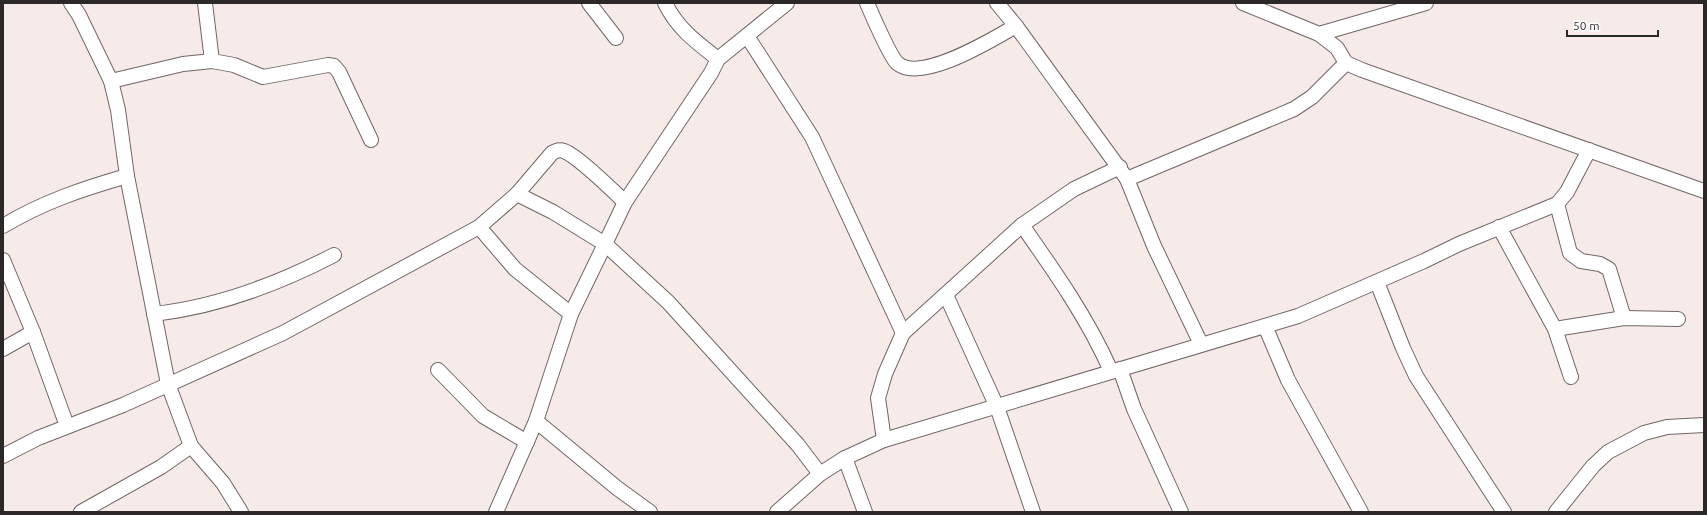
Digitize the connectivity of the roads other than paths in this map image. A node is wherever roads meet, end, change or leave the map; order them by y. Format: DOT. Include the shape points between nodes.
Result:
graph roads {
  1 [pos="71,3"];
  2 [pos="205,3"];
  3 [pos="589,3"];
  4 [pos="665,3"];
  5 [pos="787,3"];
  6 [pos="866,3"];
  7 [pos="997,3"];
  8 [pos="1243,3"];
  9 [pos="1426,3"];
  10 [pos="1016,26"];
  11 [pos="1319,34"];
  12 [pos="747,36"];
  13 [pos="616,38"];
  14 [pos="718,59"];
  15 [pos="212,61"];
  16 [pos="1346,63"];
  17 [pos="111,81"];
  18 [pos="371,140"];
  19 [pos="1589,150"];
  20 [pos="1124,173"];
  21 [pos="127,176"];
  22 [pos="1704,191"];
  23 [pos="517,194"];
  24 [pos="625,202"];
  25 [pos="1556,204"];
  26 [pos="1022,225"];
  27 [pos="3,226"];
  28 [pos="478,227"];
  29 [pos="1499,227"];
  30 [pos="605,244"];
  31 [pos="334,255"];
  32 [pos="3,260"];
  33 [pos="1377,282"];
  34 [pos="946,295"];
  35 [pos="154,314"];
  36 [pos="571,314"];
  37 [pos="1624,318"];
  38 [pos="1678,319"];
  39 [pos="1265,326"];
  40 [pos="1555,329"];
  41 [pos="33,332"];
  42 [pos="903,333"];
  43 [pos="1201,344"];
  44 [pos="3,349"];
  45 [pos="438,370"];
  46 [pos="1116,370"];
  47 [pos="1571,378"];
  48 [pos="168,384"];
  49 [pos="997,407"];
  50 [pos="536,421"];
  51 [pos="1704,425"];
  52 [pos="67,426"];
  53 [pos="884,440"];
  54 [pos="527,442"];
  55 [pos="191,446"];
  56 [pos="3,456"];
  57 [pos="845,458"];
  58 [pos="820,474"];
  59 [pos="81,512"];
  60 [pos="241,512"];
  61 [pos="496,512"];
  62 [pos="650,512"];
  63 [pos="777,512"];
  64 [pos="865,512"];
  65 [pos="1033,512"];
  66 [pos="1181,512"];
  67 [pos="1361,512"];
  68 [pos="1504,512"];
  69 [pos="1556,512"];
  1 -- 17 [label="street"];
  2 -- 15 [label="street"];
  3 -- 13 [label="street"];
  4 -- 14 [label="street" via="680,27"];
  5 -- 12 [label="street"];
  6 -- 10 [label="street" via="897,63 908,69 930,66 965,55"];
  7 -- 10 [label="street"];
  8 -- 11 [label="street"];
  9 -- 11 [label="street"];
  10 -- 20 [label="street"];
  11 -- 16 [label="street" via="1337,48"];
  12 -- 14 [label="street"];
  12 -- 42 [label="street" via="812,137"];
  14 -- 24 [label="street"];
  15 -- 17 [label="street" via="183,64"];
  15 -- 18 [label="street" via="234,65 262,77 334,66"];
  16 -- 19 [label="street"];
  16 -- 20 [label="street" via="1312,97 1294,109"];
  17 -- 21 [label="street" via="118,110"];
  19 -- 22 [label="street"];
  19 -- 25 [label="street" via="1567,192"];
  20 -- 26 [label="street" via="1074,189"];
  20 -- 43 [label="street" via="1154,246"];
  21 -- 27 [label="street" via="56,198"];
  21 -- 35 [label="street"];
  23 -- 24 [label="street" via="552,153 559,150 565,151"];
  23 -- 28 [label="street"];
  23 -- 30 [label="street" via="553,212"];
  24 -- 30 [label="street"];
  25 -- 29 [label="street"];
  25 -- 37 [label="street" via="1570,253 1581,261 1600,264 1609,269"];
  26 -- 34 [label="street"];
  26 -- 46 [label="street" via="1070,295"];
  28 -- 36 [label="street" via="515,269"];
  28 -- 48 [label="street" via="282,333"];
  29 -- 33 [label="street"];
  29 -- 40 [label="street"];
  30 -- 36 [label="street"];
  30 -- 58 [label="street" via="668,302 798,445"];
  31 -- 35 [label="street" via="293,275 228,298 182,310"];
  32 -- 41 [label="street"];
  33 -- 39 [label="street" via="1298,316"];
  33 -- 68 [label="street" via="1416,376"];
  34 -- 42 [label="street"];
  34 -- 49 [label="street"];
  35 -- 48 [label="street"];
  36 -- 50 [label="street"];
  37 -- 38 [label="street"];
  37 -- 40 [label="street"];
  39 -- 43 [label="street"];
  39 -- 67 [label="street" via="1288,380"];
  40 -- 47 [label="street"];
  41 -- 44 [label="street"];
  41 -- 52 [label="street"];
  42 -- 53 [label="street" via="878,398"];
  43 -- 46 [label="street"];
  45 -- 54 [label="street" via="483,416"];
  46 -- 49 [label="street"];
  46 -- 66 [label="street"];
  48 -- 52 [label="street" via="123,405"];
  48 -- 55 [label="street"];
  49 -- 53 [label="street"];
  49 -- 65 [label="street"];
  50 -- 54 [label="street"];
  50 -- 62 [label="street"];
  51 -- 69 [label="street" via="1667,427 1644,433 1608,452 1593,466"];
  52 -- 56 [label="street"];
  53 -- 57 [label="street"];
  54 -- 61 [label="street"];
  55 -- 59 [label="street" via="161,467"];
  55 -- 60 [label="street" via="223,483"];
  57 -- 58 [label="street"];
  57 -- 64 [label="street"];
  58 -- 63 [label="street"];
}
